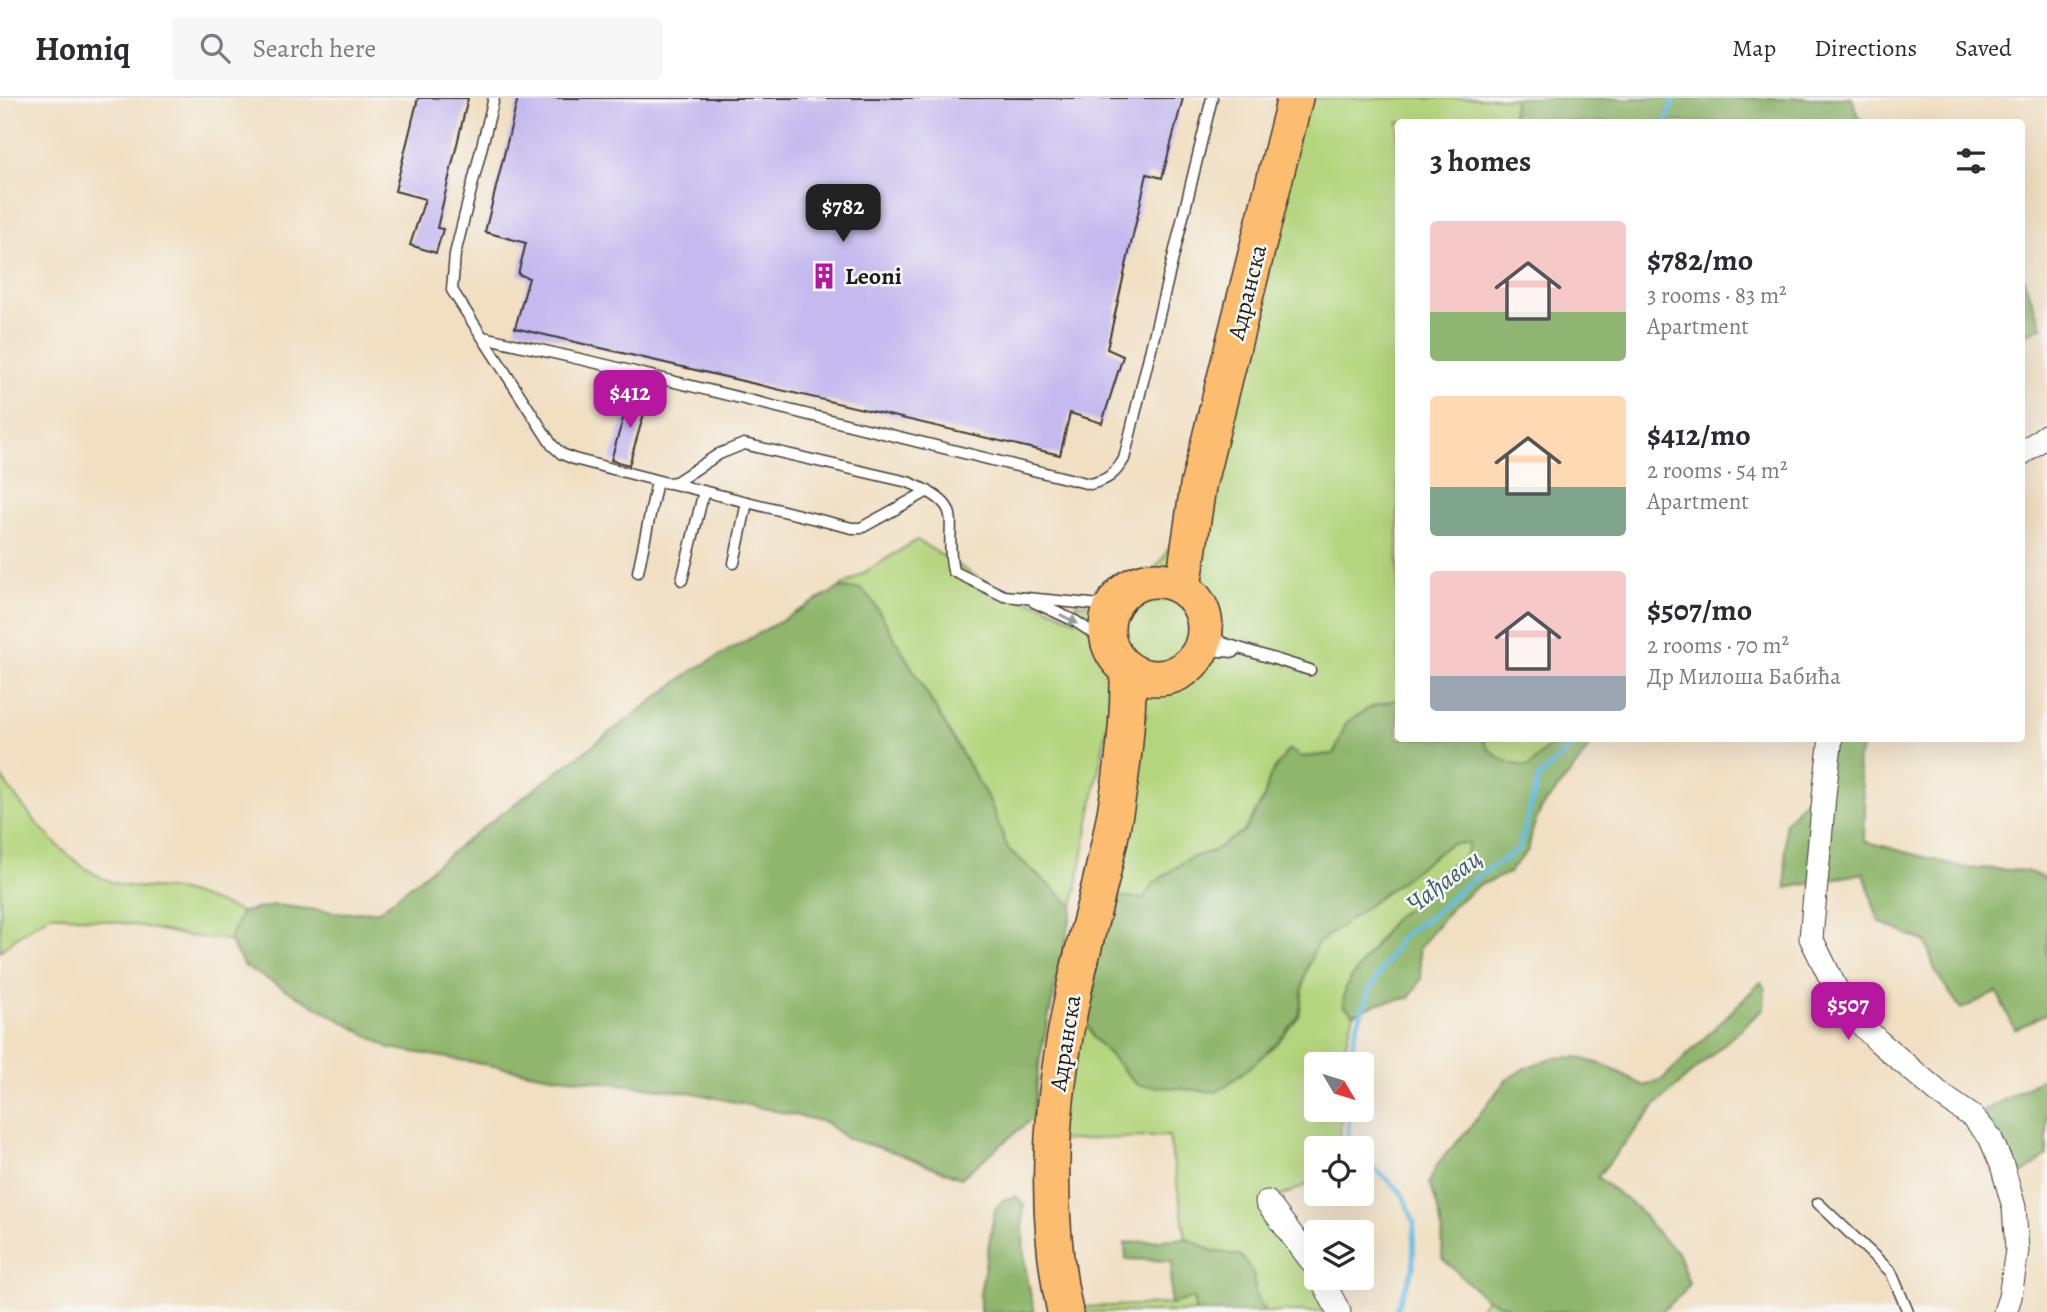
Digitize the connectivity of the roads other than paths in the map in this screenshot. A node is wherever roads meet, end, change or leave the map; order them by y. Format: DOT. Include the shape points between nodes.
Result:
graph roads {
  1 [pos="494,98"];
  2 [pos="1212,98"];
  3 [pos="1295,98"];
  4 [pos="483,337"];
  5 [pos="2047,435"];
  6 [pos="2025,451"];
  7 [pos="662,482"];
  8 [pos="1198,486"];
  9 [pos="704,491"];
  10 [pos="928,491"];
  11 [pos="747,502"];
  12 [pos="734,563"];
  13 [pos="638,572"];
  14 [pos="682,580"];
  15 [pos="1146,580"];
  16 [pos="1183,588"];
  17 [pos="1029,599"];
  18 [pos="1112,606"];
  19 [pos="1205,621"];
  20 [pos="1108,643"];
  21 [pos="1197,657"];
  22 [pos="1276,661"];
  23 [pos="1310,670"];
  24 [pos="1128,671"];
  25 [pos="1168,677"];
  26 [pos="1830,742"];
  27 [pos="1119,777"];
  28 [pos="1267,1202"];
  29 [pos="1818,1203"];
  30 [pos="1304,1252"];
  31 [pos="1327,1290"];
  32 [pos="1065,1312"];
  33 [pos="1339,1312"];
  34 [pos="1908,1312"];
  35 [pos="2004,1312"];
  1 -- 4 [label="lane" via="452,274 452,290"];
  2 -- 4 [label="lane" via="1124,459 1115,474 1103,481 1090,484"];
  3 -- 8 [label="main road, Адранска"];
  4 -- 7 [label="lane" via="562,454"];
  5 -- 6 [label="street"];
  7 -- 9 [label="lane"];
  7 -- 10 [label="lane" via="676,482 744,444 908,482"];
  7 -- 13 [label="lane"];
  8 -- 15 [label="main road, Адранска" via="1170,547"];
  8 -- 16 [label="main road, Адранска"];
  9 -- 11 [label="lane"];
  9 -- 14 [label="lane"];
  10 -- 11 [label="lane" via="852,528"];
  10 -- 17 [label="lane" via="948,506 953,571 1004,596"];
  11 -- 12 [label="lane"];
  15 -- 16 [label="main road" via="1168,581"];
  15 -- 18 [label="main road" via="1122,593"];
  16 -- 19 [label="main road" via="1194,597"];
  17 -- 18 [label="lane"];
  17 -- 20 [label="lane, one-way"];
  18 -- 20 [label="main road"];
  19 -- 21 [label="main road"];
  19 -- 22 [label="lane" via="1211,635 1223,643"];
  20 -- 24 [label="main road"];
  21 -- 22 [label="lane" via="1207,650 1221,650"];
  21 -- 25 [label="main road"];
  22 -- 23 [label="lane"];
  24 -- 25 [label="main road" via="1151,679"];
  24 -- 27 [label="main road, Адранска"];
  25 -- 27 [label="main road, Адранска"];
  26 -- 35 [label="street" via="1811,938 1855,1018 1973,1117 1990,1137 2014,1206 2017,1250"];
  27 -- 32 [label="main road, Адранска" via="1103,869 1073,991 1055,1111 1051,1225"];
  28 -- 30 [label="street"];
  29 -- 34 [label="lane" via="1891,1272"];
  31 -- 33 [label="street"];
}
